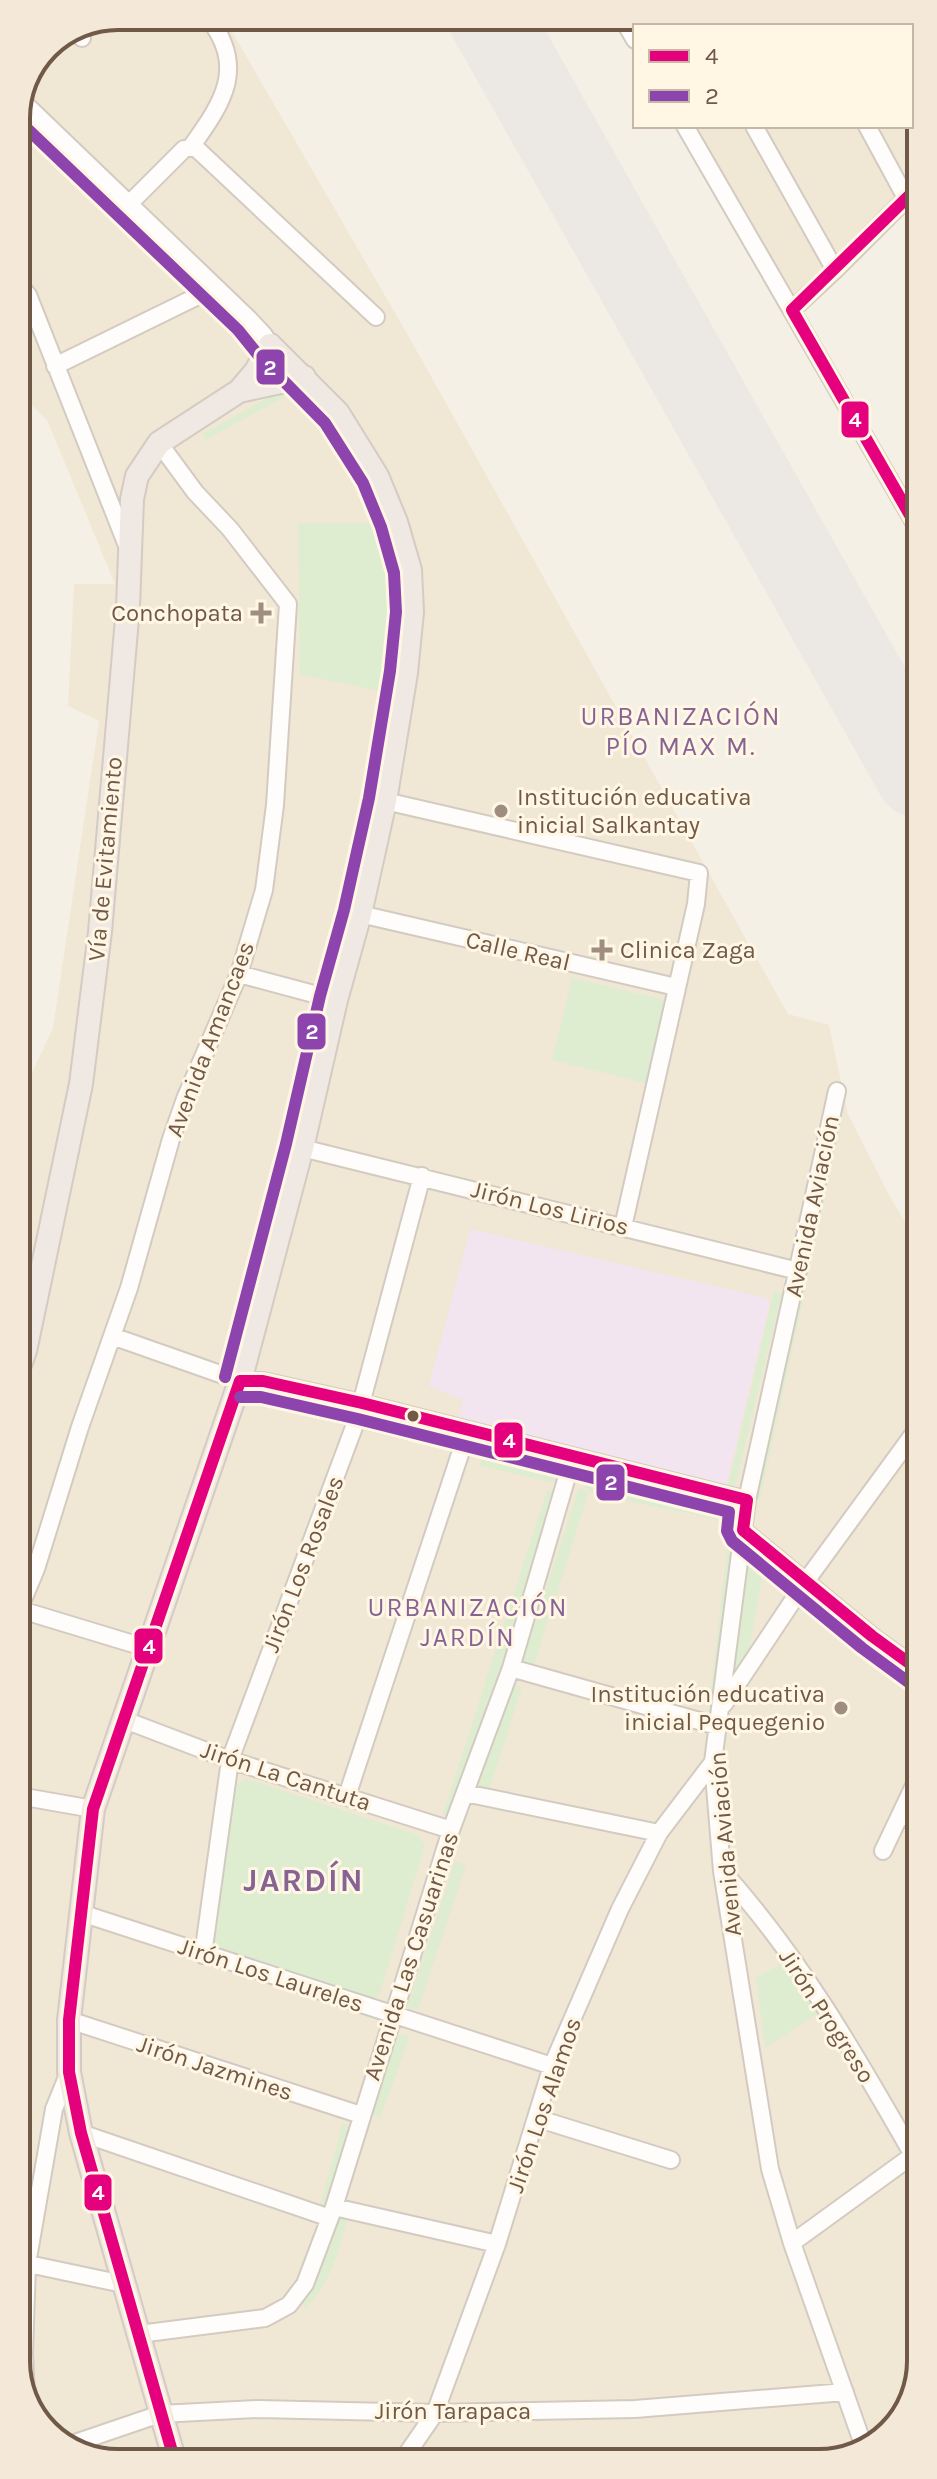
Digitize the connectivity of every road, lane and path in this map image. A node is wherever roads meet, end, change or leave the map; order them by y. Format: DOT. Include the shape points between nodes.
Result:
graph roads {
  1 [pos="218,30"];
  2 [pos="30,110"];
  3 [pos="30,128"];
  4 [pos="686,128"];
  5 [pos="755,128"];
  6 [pos="868,128"];
  7 [pos="191,147"];
  8 [pos="907,185"];
  9 [pos="907,197"];
  10 [pos="124,208"];
  11 [pos="835,270"];
  12 [pos="204,293"];
  13 [pos="30,300"];
  14 [pos="792,310"];
  15 [pos="376,317"];
  16 [pos="270,345"];
  17 [pos="55,366"];
  18 [pos="304,377"];
  19 [pos="239,391"];
  20 [pos="159,443"];
  21 [pos="907,510"];
  22 [pos="129,550"];
  23 [pos="385,801"];
  24 [pos="360,914"];
  25 [pos="239,974"];
  26 [pos="676,987"];
  27 [pos="336,1000"];
  28 [pos="837,1091"];
  29 [pos="302,1148"];
  30 [pos="422,1176"];
  31 [pos="623,1227"];
  32 [pos="798,1271"];
  33 [pos="30,1327"];
  34 [pos="112,1336"];
  35 [pos="240,1381"];
  36 [pos="360,1411"];
  37 [pos="466,1436"];
  38 [pos="907,1443"];
  39 [pos="571,1463"];
  40 [pos="745,1515"];
  41 [pos="806,1581"];
  42 [pos="30,1583"];
  43 [pos="30,1613"];
  44 [pos="150,1649"];
  45 [pos="907,1662"];
  46 [pos="511,1668"];
  47 [pos="719,1717"];
  48 [pos="122,1719"];
  49 [pos="230,1760"];
  50 [pos="713,1762"];
  51 [pos="465,1793"];
  52 [pos="347,1796"];
  53 [pos="30,1798"];
  54 [pos="907,1803"];
  55 [pos="93,1809"];
  56 [pos="904,1810"];
  57 [pos="907,1814"];
  58 [pos="451,1830"];
  59 [pos="659,1833"];
  60 [pos="883,1851"];
  61 [pos="722,1871"];
  62 [pos="81,1913"];
  63 [pos="203,1955"];
  64 [pos="393,2014"];
  65 [pos="69,2020"];
  66 [pos="552,2066"];
  67 [pos="69,2072"];
  68 [pos="361,2115"];
  69 [pos="536,2118"];
  70 [pos="81,2133"];
  71 [pos="907,2140"];
  72 [pos="671,2160"];
  73 [pos="907,2165"];
  74 [pos="332,2212"];
  75 [pos="30,2228"];
  76 [pos="792,2243"];
  77 [pos="497,2244"];
  78 [pos="30,2264"];
  79 [pos="123,2284"];
  80 [pos="139,2334"];
  81 [pos="845,2392"];
  82 [pos="435,2413"];
  83 [pos="160,2414"];
  84 [pos="861,2438"];
  85 [pos="81,2441"];
  86 [pos="171,2449"];
  87 [pos="410,2449"];
  1 -- 7 [label="street" via="227,50 223,101"];
  2 -- 10 [label="street"];
  3 -- 10 [label="street"];
  4 -- 14 [label="street"];
  5 -- 11 [label="street"];
  6 -- 8 [label="street"];
  7 -- 10 [label="street"];
  7 -- 15 [label="street"];
  9 -- 11 [label="street"];
  10 -- 12 [label="street"];
  10 -- 16 [label="street" via="249,319"];
  11 -- 14 [label="street"];
  12 -- 16 [label="street" via="250,336"];
  12 -- 17 [label="street"];
  13 -- 17 [label="street"];
  14 -- 21 [label="street"];
  16 -- 18 [label="highway"];
  16 -- 19 [label="highway, Vía de Evitamiento"];
  17 -- 22 [label="street"];
  18 -- 19 [label="highway, Vía de Evitamiento"];
  18 -- 23 [label="highway" via="338,413 377,476 410,570 406,673"];
  19 -- 20 [label="highway, Vía de Evitamiento"];
  20 -- 22 [label="highway, Vía de Evitamiento" via="137,476"];
  20 -- 25 [label="street, Avenida Amancaes" via="288,604 264,890"];
  22 -- 33 [label="highway, Vía de Evitamiento" via="102,901 81,1084"];
  23 -- 24 [label="highway"];
  23 -- 26 [label="street" via="699,873"];
  24 -- 26 [label="street, Calle Real"];
  24 -- 27 [label="highway"];
  25 -- 27 [label="street"];
  25 -- 34 [label="street, Avenida Amancaes" via="185,1099"];
  26 -- 31 [label="street"];
  27 -- 29 [label="highway"];
  28 -- 32 [label="street, Avenida Aviación"];
  29 -- 30 [label="street, Jirón Los Lirios"];
  29 -- 35 [label="highway"];
  30 -- 31 [label="street, Jirón Los Lirios"];
  30 -- 36 [label="street, Jirón Los Rosales"];
  31 -- 32 [label="street, Jirón Los Lirios"];
  32 -- 40 [label="street, Avenida Aviación"];
  34 -- 35 [label="street"];
  34 -- 42 [label="street, Avenida Amancaes"];
  35 -- 36 [label="street" via="259,1394"];
  35 -- 44 [label="highway"];
  36 -- 37 [label="street"];
  36 -- 49 [label="street, Jirón Los Rosales"];
  37 -- 39 [label="street"];
  37 -- 52 [label="street"];
  38 -- 41 [label="street"];
  39 -- 40 [label="street"];
  39 -- 46 [label="street, Avenida Las Casuarinas"];
  40 -- 41 [label="street"];
  40 -- 47 [label="street, Avenida Aviación"];
  41 -- 45 [label="street"];
  41 -- 47 [label="street"];
  43 -- 44 [label="street"];
  44 -- 48 [label="highway"];
  46 -- 47 [label="street"];
  46 -- 51 [label="street, Avenida Las Casuarinas"];
  47 -- 50 [label="street, Avenida Aviación"];
  48 -- 49 [label="street, Jirón La Cantuta"];
  48 -- 55 [label="highway"];
  49 -- 52 [label="street, Jirón La Cantuta"];
  49 -- 63 [label="street, Jirón Los Rosales"];
  50 -- 59 [label="street, Jirón Los Alamos"];
  50 -- 61 [label="street, Avenida Aviación"];
  51 -- 58 [label="street, Avenida Las Casuarinas"];
  51 -- 59 [label="street"];
  52 -- 58 [label="street, Jirón La Cantuta"];
  53 -- 55 [label="street"];
  54 -- 56 [label="street"];
  55 -- 62 [label="highway"];
  56 -- 57 [label="street"];
  56 -- 60 [label="street"];
  58 -- 64 [label="street, Avenida Las Casuarinas"];
  59 -- 66 [label="street, Jirón Los Alamos"];
  61 -- 71 [label="street, Jirón Progreso" via="763,1916"];
  61 -- 76 [label="street, Avenida Aviación" via="770,2169"];
  62 -- 63 [label="street, Jirón Los Laureles"];
  62 -- 65 [label="highway"];
  63 -- 64 [label="street, Jirón Los Laureles"];
  64 -- 66 [label="street, Jirón Los Laureles"];
  64 -- 68 [label="street, Avenida Las Casuarinas"];
  65 -- 67 [label="highway"];
  65 -- 68 [label="street, Jirón Jazmines"];
  66 -- 69 [label="street, Jirón Los Alamos"];
  67 -- 70 [label="highway"];
  67 -- 75 [label="street" via="54,2109"];
  68 -- 74 [label="street, Avenida Las Casuarinas"];
  69 -- 72 [label="street"];
  69 -- 77 [label="street, Jirón Los Alamos"];
  70 -- 74 [label="street"];
  70 -- 79 [label="highway"];
  73 -- 76 [label="street"];
  74 -- 77 [label="street"];
  74 -- 80 [label="street, Avenida Las Casuarinas" via="305,2284 289,2305 241,2323"];
  76 -- 81 [label="street, Avenida Aviación"];
  77 -- 82 [label="street, Jirón Los Alamos"];
  78 -- 79 [label="street"];
  79 -- 80 [label="highway"];
  80 -- 83 [label="highway"];
  81 -- 82 [label="street, Jirón Tarapaca" via="635,2409"];
  81 -- 84 [label="street, Avenida Aviación"];
  82 -- 83 [label="street, Jirón Tarapaca" via="258,2409"];
  82 -- 87 [label="street, Jirón Los Alamos"];
  83 -- 85 [label="street, Jirón Tarapaca"];
  83 -- 86 [label="highway"];
}
